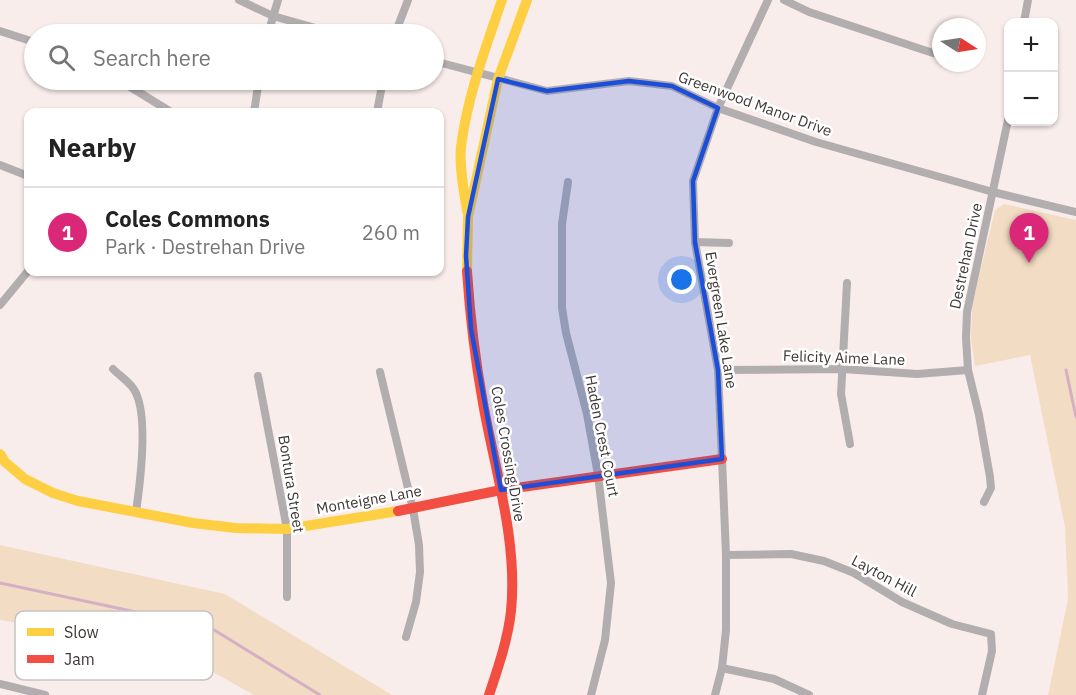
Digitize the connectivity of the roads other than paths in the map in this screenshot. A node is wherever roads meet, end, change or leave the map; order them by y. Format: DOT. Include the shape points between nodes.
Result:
graph roads {
  1 [pos="239,0"];
  2 [pos="278,0"];
  3 [pos="408,0"];
  4 [pos="502,0"];
  5 [pos="527,0"];
  6 [pos="768,0"];
  7 [pos="784,0"];
  8 [pos="1028,0"];
  9 [pos="273,16"];
  10 [pos="1025,18"];
  11 [pos="271,24"];
  12 [pos="301,24"];
  13 [pos="399,24"];
  14 [pos="0,31"];
  15 [pos="24,39"];
  16 [pos="932,52"];
  17 [pos="444,64"];
  18 [pos="477,72"];
  19 [pos="498,79"];
  20 [pos="135,90"];
  21 [pos="257,90"];
  22 [pos="381,90"];
  23 [pos="164,108"];
  24 [pos="255,108"];
  25 [pos="378,108"];
  26 [pos="718,108"];
  27 [pos="1007,126"];
  28 [pos="0,165"];
  29 [pos="24,174"];
  30 [pos="568,182"];
  31 [pos="993,192"];
  32 [pos="1076,212"];
  33 [pos="468,217"];
  34 [pos="695,242"];
  35 [pos="729,243"];
  36 [pos="24,276"];
  37 [pos="847,283"];
  38 [pos="0,305"];
  39 [pos="113,369"];
  40 [pos="842,369"];
  41 [pos="718,370"];
  42 [pos="968,370"];
  43 [pos="380,372"];
  44 [pos="258,376"];
  45 [pos="850,444"];
  46 [pos="0,454"];
  47 [pos="722,459"];
  48 [pos="598,475"];
  49 [pos="501,490"];
  50 [pos="984,502"];
  51 [pos="413,509"];
  52 [pos="136,512"];
  53 [pos="287,529"];
  54 [pos="726,555"];
  55 [pos="287,597"];
  56 [pos="406,637"];
  57 [pos="722,668"];
  58 [pos="0,684"];
  59 [pos="45,695"];
  60 [pos="489,695"];
  61 [pos="591,695"];
  62 [pos="716,695"];
  63 [pos="809,695"];
  64 [pos="982,695"];
  1 -- 9 [label="street"];
  2 -- 9 [label="street"];
  3 -- 13 [label="street"];
  4 -- 18 [label="street, Coles Crossing Drive"];
  5 -- 19 [label="street, Coles Crossing Drive"];
  6 -- 26 [label="street, Evergreen Lake Lane"];
  7 -- 16 [label="street" via="809,12"];
  8 -- 10 [label="street"];
  9 -- 11 [label="street"];
  9 -- 12 [label="street"];
  14 -- 15 [label="street"];
  17 -- 18 [label="street, Greenwood Manor Drive"];
  18 -- 19 [label="street, Greenwood Manor Drive"];
  18 -- 33 [label="street, Coles Crossing Drive" via="462,147 461,171"];
  19 -- 26 [label="street, Greenwood Manor Drive" via="547,91 629,81 672,86"];
  19 -- 33 [label="street, Coles Crossing Drive"];
  20 -- 23 [label="street"];
  21 -- 24 [label="street"];
  22 -- 25 [label="street"];
  26 -- 31 [label="street, Greenwood Manor Drive" via="816,142"];
  26 -- 34 [label="street, Evergreen Lake Lane" via="693,181"];
  27 -- 31 [label="street, Destrehan Drive"];
  28 -- 29 [label="street"];
  30 -- 48 [label="street, Haden Crest Court" via="562,224 562,308"];
  31 -- 32 [label="street, Greenwood Manor Drive"];
  31 -- 42 [label="street, Destrehan Drive" via="967,312"];
  33 -- 49 [label="street, Coles Crossing Drive" via="466,256 471,329"];
  34 -- 35 [label="street"];
  34 -- 41 [label="street, Evergreen Lake Lane"];
  36 -- 38 [label="street"];
  37 -- 40 [label="street"];
  39 -- 52 [label="street" via="134,389 139,404 142,476"];
  40 -- 41 [label="street, Felicity Aime Lane"];
  40 -- 42 [label="street, Felicity Aime Lane" via="917,374"];
  40 -- 45 [label="street" via="841,394"];
  41 -- 47 [label="street, Evergreen Lake Lane"];
  42 -- 50 [label="street, Destrehan Drive" via="990,477 991,488"];
  43 -- 51 [label="street"];
  44 -- 53 [label="street, Bontura Street"];
  46 -- 52 [label="street, Monteigne Lane" via="25,479 53,493"];
  47 -- 48 [label="street, Monteigne Lane"];
  47 -- 54 [label="street, Evergreen Lake Lane"];
  48 -- 49 [label="street, Monteigne Lane"];
  48 -- 61 [label="street, Haden Crest Court" via="611,583 605,640"];
  49 -- 51 [label="street, Monteigne Lane"];
  49 -- 60 [label="street, Coles Crossing Drive" via="512,565 511,612"];
  51 -- 53 [label="street, Monteigne Lane"];
  51 -- 56 [label="street" via="420,572"];
  52 -- 53 [label="street, Monteigne Lane" via="193,524"];
  53 -- 55 [label="street, Bontura Street"];
  54 -- 57 [label="street, Evergreen Lake Lane"];
  54 -- 64 [label="street, Layton Hill" via="791,554 824,561 952,624 991,634 992,651"];
  57 -- 62 [label="street, Evergreen Lake Lane"];
  57 -- 63 [label="street" via="774,679"];
  58 -- 59 [label="street"];
}
